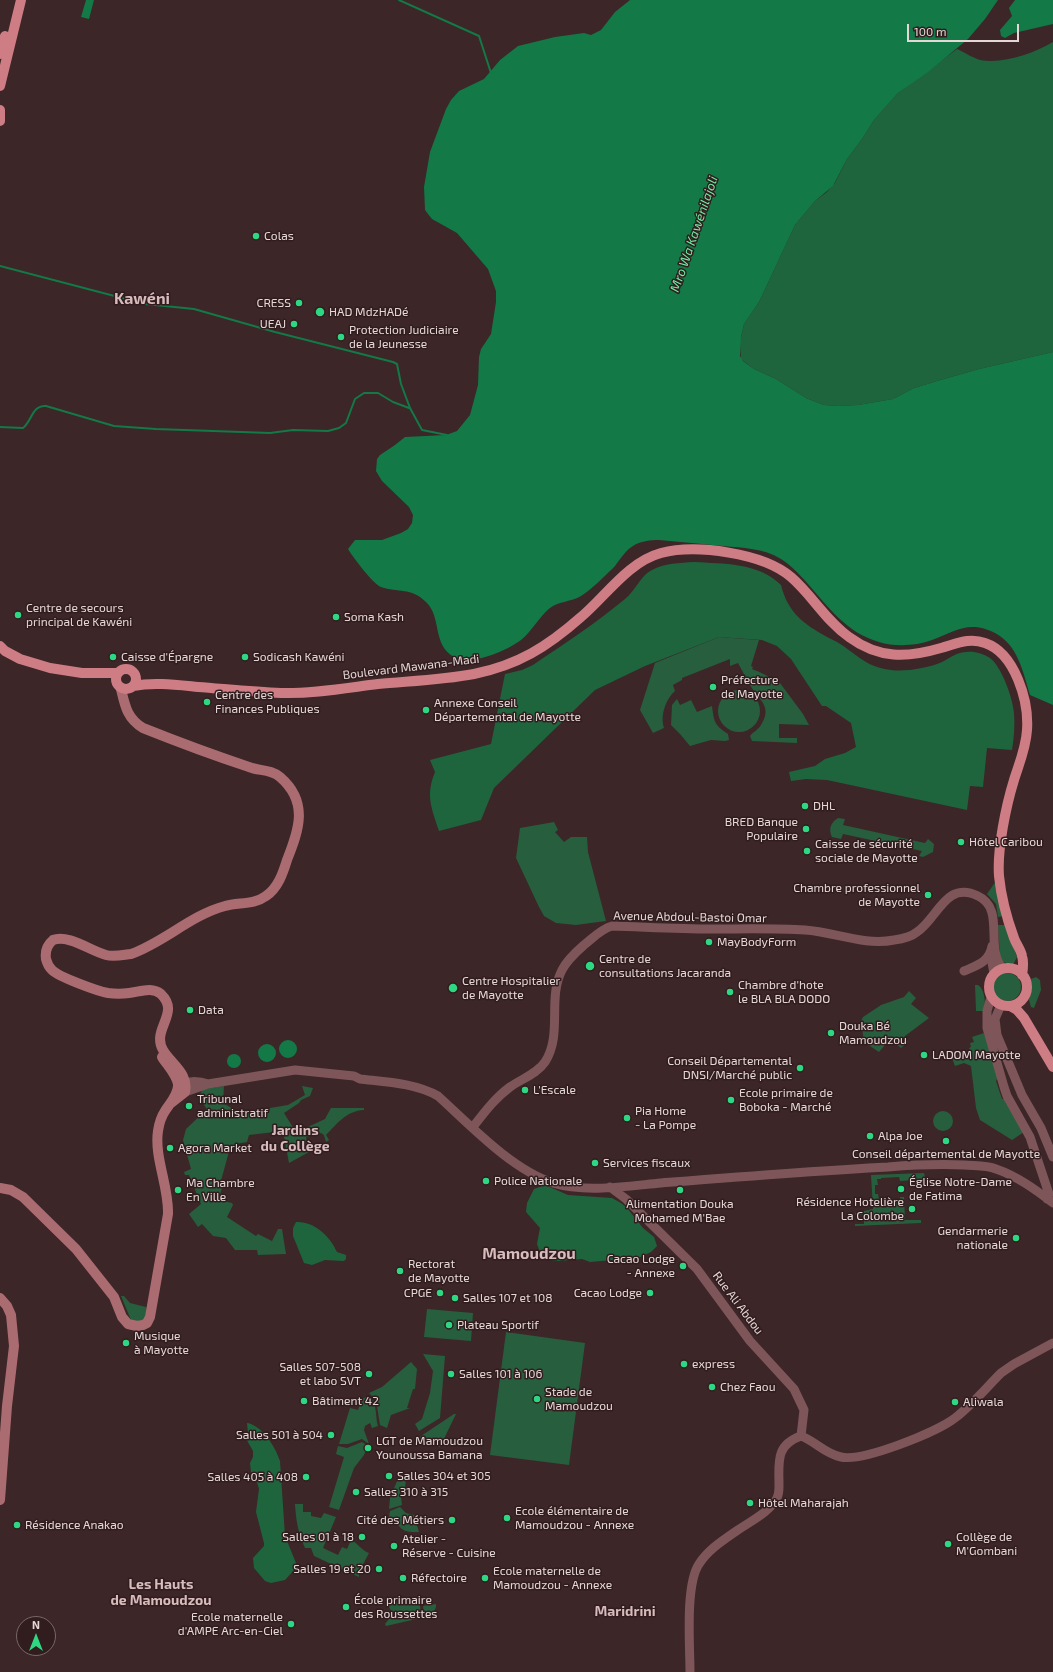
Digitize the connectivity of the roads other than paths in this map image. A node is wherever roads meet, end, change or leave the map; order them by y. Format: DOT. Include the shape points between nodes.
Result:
graph roads {
  1 [pos="16,0"];
  2 [pos="21,0"];
  3 [pos="0,54"];
  4 [pos="0,86"];
  5 [pos="0,110"];
  6 [pos="0,120"];
  7 [pos="1,647"];
  8 [pos="72,672"];
  9 [pos="117,673"];
  10 [pos="135,674"];
  11 [pos="177,685"];
  12 [pos="125,688"];
  13 [pos="993,943"];
  14 [pos="991,953"];
  15 [pos="964,971"];
  16 [pos="998,971"];
  17 [pos="1018,972"];
  18 [pos="1024,996"];
  19 [pos="991,997"];
  20 [pos="1006,1006"];
  21 [pos="1036,1038"];
  22 [pos="1053,1067"];
  23 [pos="183,1086"];
  24 [pos="473,1127"];
  25 [pos="1053,1157"];
  26 [pos="625,1186"];
  27 [pos="610,1187"];
  28 [pos="0,1188"];
  29 [pos="626,1199"];
  30 [pos="1050,1201"];
  31 [pos="0,1298"];
  32 [pos="1053,1343"];
  33 [pos="801,1436"];
  34 [pos="0,1500"];
  35 [pos="690,1672"];
  1 -- 3 [label="main road"];
  2 -- 4 [label="main road"];
  5 -- 6 [label="main road"];
  7 -- 8 [label="main road" via="7,647 40,665"];
  8 -- 9 [label="main road"];
  8 -- 12 [label="main road" via="110,681"];
  9 -- 10 [label="main road" via="124,669"];
  9 -- 12 [label="main road" via="115,681"];
  10 -- 11 [label="main road, Boulevard Mawana-Madi"];
  10 -- 12 [label="main road" via="136,681"];
  11 -- 12 [label="main road, Boulevard Mawana-Madi" via="144,684"];
  11 -- 17 [label="main road, Boulevard Mawana-Madi" via="292,693 430,680 492,670 532,655 580,618 639,563 661,553 691,550 739,555 768,562 792,577 836,627 865,647 884,654 902,656 973,640 986,643 1009,660 1027,718 1026,743 1014,780 1004,828 1009,920 1023,957"];
  12 -- 23 [label="main road" via="125,707 131,718 143,728 255,770 271,772 290,787 299,808 293,847 277,885 265,897 254,902 220,907 131,954 106,955 64,939 50,943 46,952 46,961 57,974 106,993 121,994 148,990 161,994 169,1010 157,1039 158,1049"];
  13 -- 14 [label="street"];
  13 -- 16 [label="street"];
  13 -- 24 [label="street, Avenue Abdoul-Bastoi Omar" via="993,915 989,904 979,896 961,892 949,897 917,932 886,942 864,941 806,930 612,926 572,956 560,974 556,992 554,1035 544,1063 537,1071 510,1087"];
  14 -- 15 [label="street" via="980,964"];
  14 -- 16 [label="street"];
  16 -- 17 [label="main road"];
  16 -- 19 [label="main road" via="990,979 988,987"];
  17 -- 18 [label="main road" via="1027,986"];
  18 -- 20 [label="main road" via="1018,1003"];
  18 -- 21 [label="main road" via="1026,1015"];
  19 -- 20 [label="main road"];
  19 -- 30 [label="street" via="986,1011 987,1028 1007,1096 1030,1137"];
  20 -- 21 [label="main road" via="1020,1013"];
  20 -- 25 [label="street" via="995,1018 997,1035 1022,1095 1041,1128"];
  21 -- 22 [label="main road"];
  23 -- 24 [label="street" via="295,1070 354,1076 428,1090"];
  23 -- 28 [label="main road" via="162,1115 157,1133 169,1200 168,1214 150,1317 143,1325 128,1324 122,1317 114,1297 76,1249 23,1198 11,1190"];
  24 -- 27 [label="street" via="510,1159 546,1180 571,1188"];
  26 -- 27 [label="street"];
  26 -- 29 [label="street"];
  26 -- 30 [label="street" via="934,1164 985,1166 996,1169"];
  27 -- 29 [label="street, Rue Ali Abdou"];
  29 -- 33 [label="street, Rue Ali Abdou" via="703,1277 750,1341 794,1389 804,1410"];
  31 -- 34 [label="main road" via="11,1315 14,1346"];
  32 -- 33 [label="street" via="1001,1373 955,1418 914,1438 849,1458 827,1452"];
  33 -- 35 [label="street" via="788,1443 779,1456 779,1496 774,1503 712,1548 696,1569 691,1596"];
}
